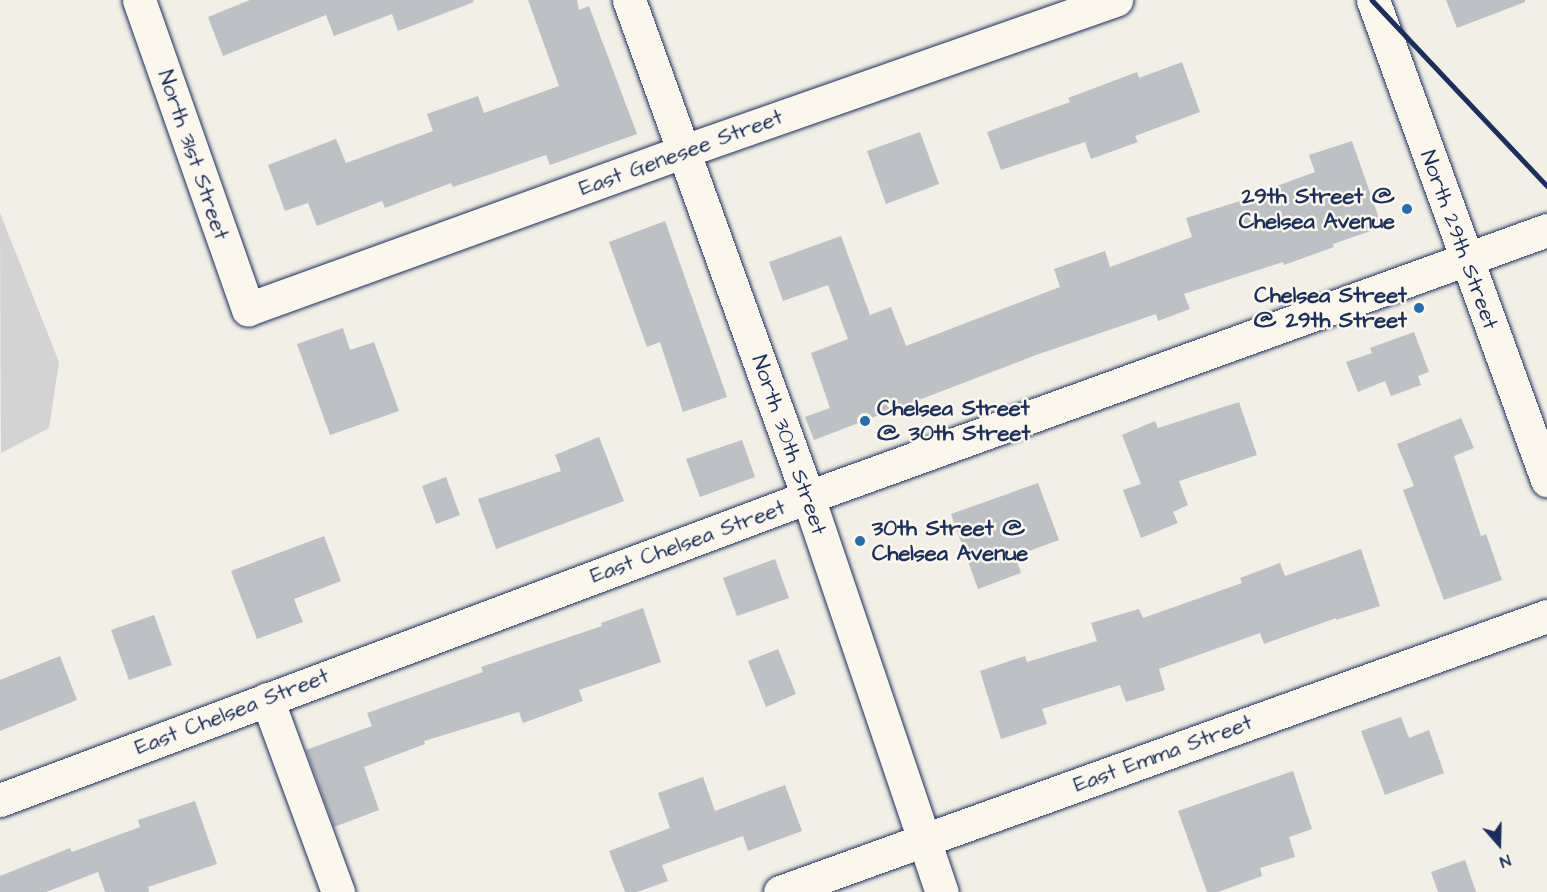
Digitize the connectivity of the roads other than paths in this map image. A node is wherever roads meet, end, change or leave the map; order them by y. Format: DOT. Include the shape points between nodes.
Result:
graph roads {
  1 [pos="139,0"];
  2 [pos="629,0"];
  3 [pos="1116,0"];
  4 [pos="1373,0"];
  5 [pos="684,151"];
  6 [pos="1547,230"];
  7 [pos="1465,259"];
  8 [pos="248,309"];
  9 [pos="1547,480"];
  10 [pos="808,497"];
  11 [pos="1547,616"];
  12 [pos="267,699"];
  13 [pos="0,800"];
  14 [pos="923,840"];
  15 [pos="338,892"];
  16 [pos="780,892"];
  17 [pos="942,892"];
  1 -- 8 [label="street, North 31st Street"];
  2 -- 5 [label="street, North 30th Street"];
  3 -- 5 [label="street, East Genesee Street"];
  4 -- 7 [label="street, North 29th Street"];
  5 -- 8 [label="street, East Genesee Street"];
  5 -- 10 [label="street, North 30th Street"];
  6 -- 7 [label="street, East Chelsea Street"];
  7 -- 9 [label="street, North 29th Street"];
  7 -- 10 [label="street, East Chelsea Street"];
  10 -- 12 [label="street, East Chelsea Street"];
  10 -- 14 [label="street, North 30th Street"];
  11 -- 14 [label="street, East Emma Street"];
  12 -- 13 [label="street, East Chelsea Street"];
  12 -- 15 [label="street"];
  14 -- 16 [label="street, East Emma Street"];
  14 -- 17 [label="street, North 30th Street"];
}
